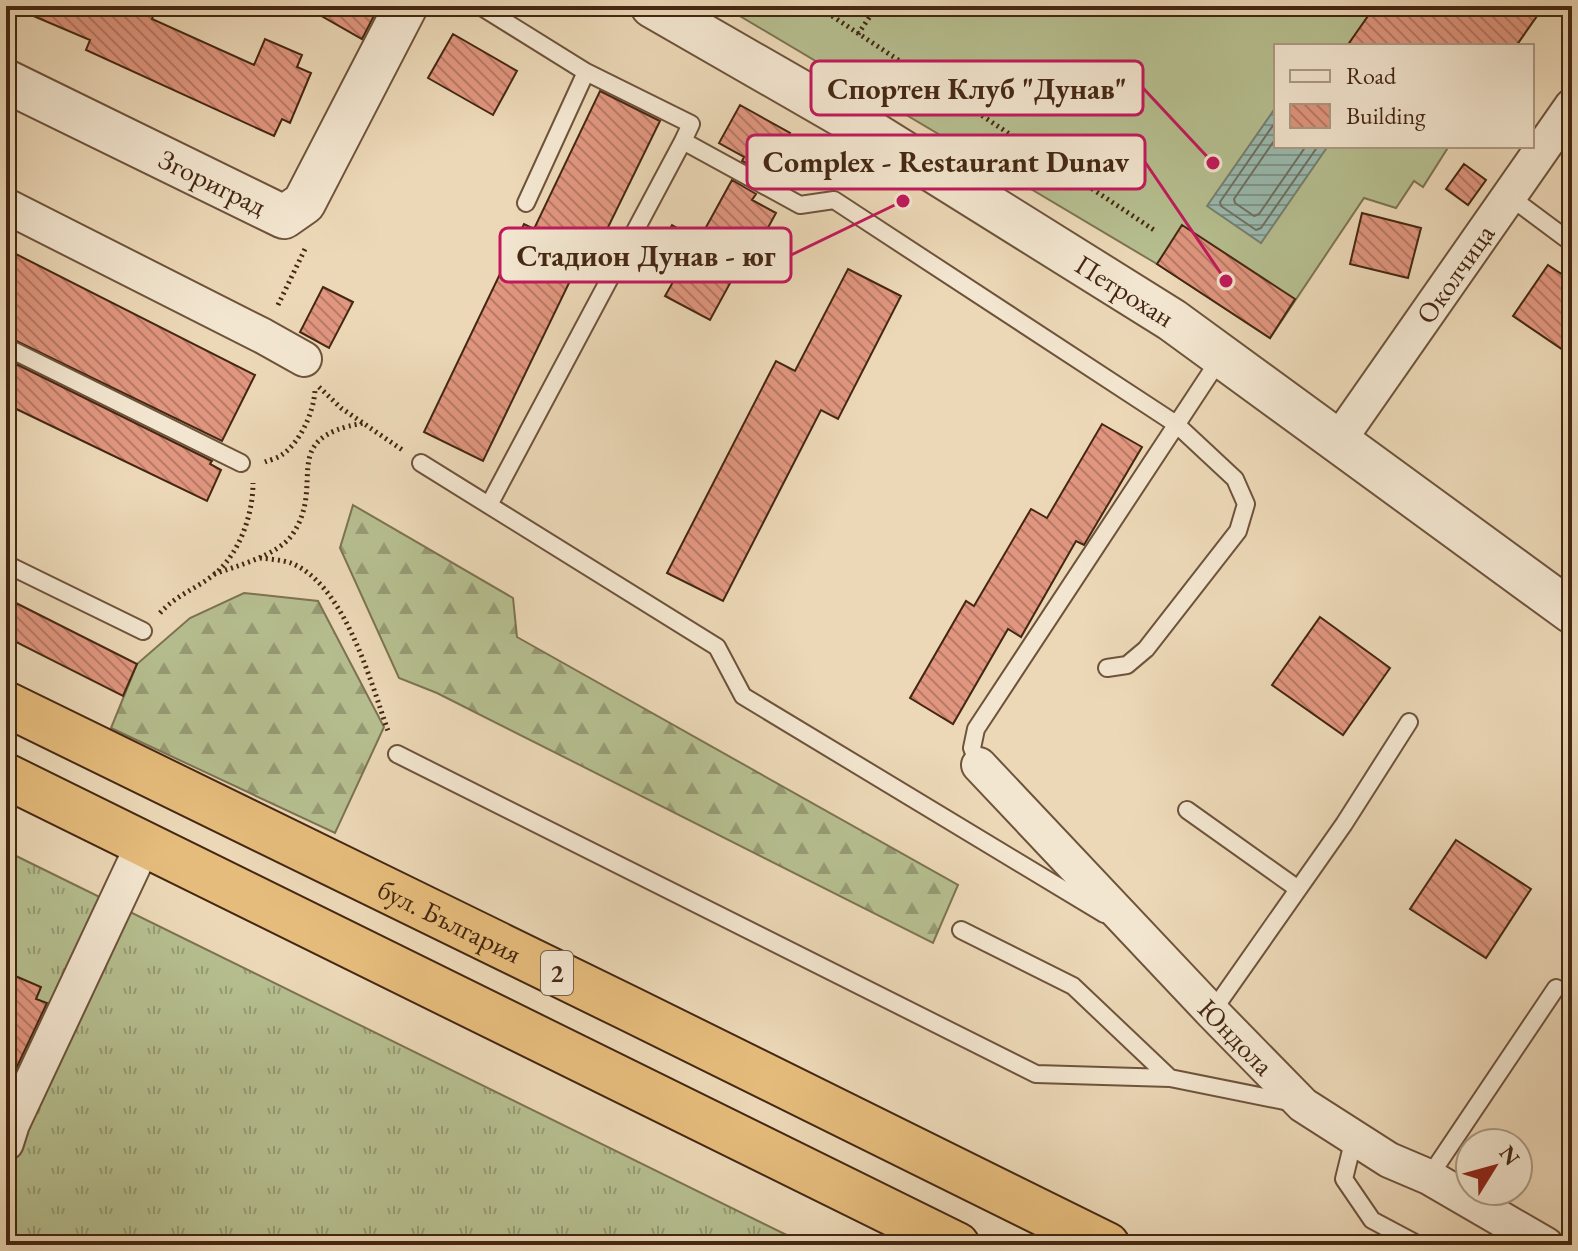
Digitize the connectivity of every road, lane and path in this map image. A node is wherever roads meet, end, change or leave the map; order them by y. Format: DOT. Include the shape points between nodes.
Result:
graph roads {
  1 [pos="406,6"];
  2 [pos="480,6"];
  3 [pos="652,6"];
  4 [pos="817,6"];
  5 [pos="877,6"];
  6 [pos="858,34"];
  7 [pos="586,72"];
  8 [pos="6,81"];
  9 [pos="1572,106"];
  10 [pos="683,141"];
  11 [pos="1509,196"];
  12 [pos="304,203"];
  13 [pos="526,203"];
  14 [pos="6,206"];
  15 [pos="1154,230"];
  16 [pos="1572,243"];
  17 [pos="263,336"];
  18 [pos="6,347"];
  19 [pos="1222,356"];
  20 [pos="304,359"];
  21 [pos="364,423"];
  22 [pos="1176,424"];
  23 [pos="1338,441"];
  24 [pos="247,463"];
  25 [pos="421,463"];
  26 [pos="489,505"];
  27 [pos="260,558"];
  28 [pos="6,564"];
  29 [pos="214,574"];
  30 [pos="1572,612"];
  31 [pos="143,631"];
  32 [pos="1107,668"];
  33 [pos="6,704"];
  34 [pos="1409,722"];
  35 [pos="397,754"];
  36 [pos="979,765"];
  37 [pos="6,776"];
  38 [pos="1187,810"];
  39 [pos="144,843"];
  40 [pos="1298,889"];
  41 [pos="961,930"];
  42 [pos="1143,937"];
  43 [pos="1556,988"];
  44 [pos="1212,1012"];
  45 [pos="1170,1078"];
  46 [pos="1303,1105"];
  47 [pos="1354,1138"];
  48 [pos="6,1143"];
  49 [pos="1429,1177"];
  50 [pos="957,1245"];
  51 [pos="1107,1245"];
  52 [pos="1419,1245"];
  53 [pos="1546,1245"];
  1 -- 12 [label="street, Згориград"];
  2 -- 7 [label="lane"];
  3 -- 19 [label="street, Петрохан" via="871,132"];
  4 -- 6 [label="path"];
  5 -- 6 [label="path"];
  6 -- 15 [label="path"];
  7 -- 10 [label="lane" via="691,124"];
  7 -- 13 [label="lane"];
  8 -- 12 [label="street, Згориград" via="284,217"];
  9 -- 11 [label="street, Околчица"];
  10 -- 22 [label="lane" via="800,205 834,200"];
  10 -- 26 [label="lane"];
  11 -- 16 [label="lane"];
  11 -- 23 [label="street, Околчица"];
  12 -- 17 [label="path" via="312,233"];
  14 -- 17 [label="street"];
  17 -- 20 [label="street"];
  18 -- 24 [label="lane"];
  19 -- 22 [label="lane"];
  19 -- 23 [label="street, Петрохан"];
  21 -- 24 [label="path" via="315,383 314,406 284,454 262,464"];
  21 -- 25 [label="path"];
  21 -- 27 [label="path" via="337,427 315,442 309,455 306,504 291,537"];
  22 -- 32 [label="lane" via="1235,479 1246,504 1238,531 1146,649 1127,665"];
  22 -- 36 [label="lane" via="976,729 972,748"];
  23 -- 30 [label="street, Петрохан"];
  24 -- 29 [label="path" via="253,495 236,551"];
  25 -- 26 [label="lane"];
  26 -- 42 [label="lane" via="717,647 743,696"];
  27 -- 29 [label="path"];
  27 -- 35 [label="path" via="290,563 313,577 338,605"];
  28 -- 31 [label="lane"];
  29 -- 31 [label="path" via="166,606"];
  33 -- 51 [label="highway, бул. България / 2"];
  34 -- 40 [label="lane"];
  35 -- 45 [label="lane" via="1036,1074"];
  36 -- 42 [label="street, Юндола"];
  37 -- 39 [label="highway, 2"];
  38 -- 40 [label="lane"];
  39 -- 48 [label="street"];
  39 -- 50 [label="highway, 2"];
  40 -- 44 [label="lane"];
  41 -- 45 [label="lane" via="1073,986"];
  42 -- 44 [label="street, Юндола"];
  43 -- 49 [label="lane"];
  44 -- 46 [label="street, Юндола"];
  45 -- 46 [label="lane"];
  46 -- 47 [label="street, Юндола"];
  47 -- 49 [label="street, Юндола"];
  47 -- 52 [label="lane" via="1344,1179 1372,1220"];
  49 -- 53 [label="street, Юндола"];
}
